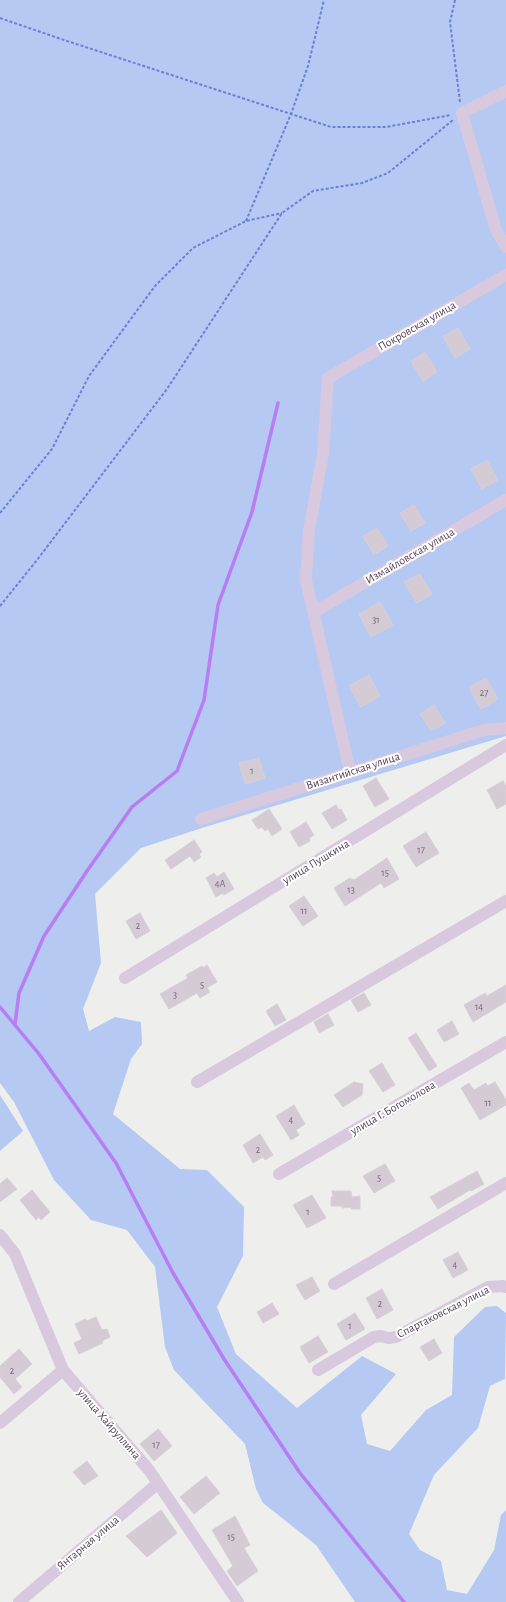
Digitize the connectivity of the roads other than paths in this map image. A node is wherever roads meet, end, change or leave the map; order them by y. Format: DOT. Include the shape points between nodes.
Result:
graph roads {
  1 [pos="506,91"];
  2 [pos="506,247"];
  3 [pos="506,274"];
  4 [pos="506,500"];
  5 [pos="314,612"];
  6 [pos="506,728"];
  7 [pos="506,745"];
  8 [pos="350,772"];
  9 [pos="201,819"];
  10 [pos="506,902"];
  11 [pos="126,978"];
  12 [pos="506,1042"];
  13 [pos="197,1082"];
  14 [pos="280,1174"];
  15 [pos="506,1183"];
  16 [pos="0,1235"];
  17 [pos="334,1284"];
  18 [pos="506,1287"];
  19 [pos="63,1370"];
  20 [pos="318,1370"];
  21 [pos="0,1423"];
  22 [pos="157,1484"];
  23 [pos="19,1602"];
  24 [pos="238,1602"];
  1 -- 2 [label="street" via="462,113 496,230"];
  3 -- 5 [label="street, Покровская улица" via="328,378 323,454 309,530 306,580"];
  4 -- 5 [label="street, Измайловская улица"];
  5 -- 8 [label="street"];
  6 -- 8 [label="street, Византийская улица" via="484,730"];
  7 -- 11 [label="street, улица Пушкина"];
  8 -- 9 [label="street, Византийская улица"];
  10 -- 13 [label="street"];
  12 -- 14 [label="street, улица Г. Богомолова"];
  15 -- 17 [label="street"];
  16 -- 19 [label="street, улица Хайруллина" via="15,1254"];
  18 -- 20 [label="street, Спартаковская улица" via="488,1287 396,1337 374,1337"];
  19 -- 21 [label="street"];
  19 -- 22 [label="street, улица Хайруллина" via="149,1470"];
  22 -- 23 [label="street, Янтарная улица"];
  22 -- 24 [label="street, улица Хайруллина"];
}
